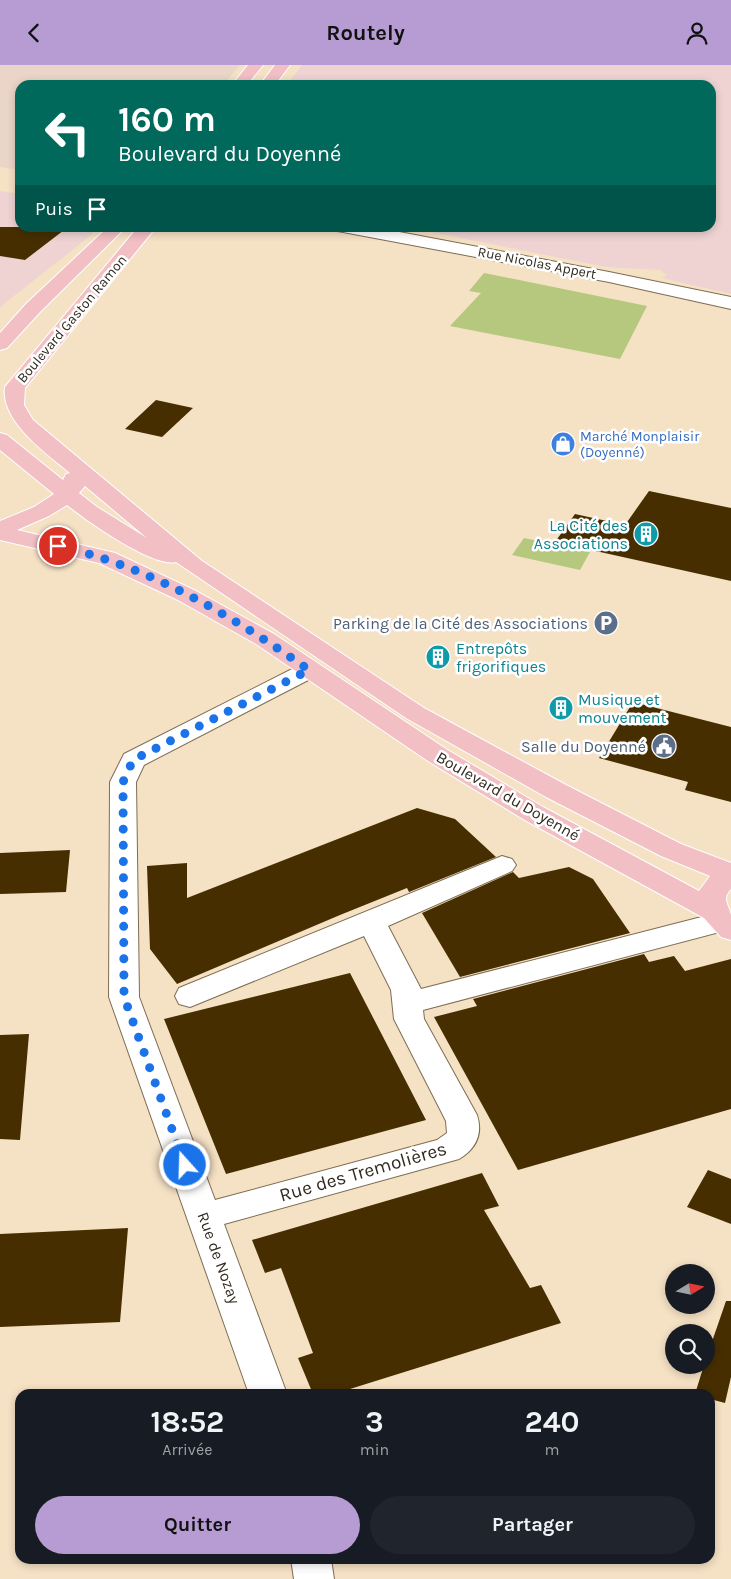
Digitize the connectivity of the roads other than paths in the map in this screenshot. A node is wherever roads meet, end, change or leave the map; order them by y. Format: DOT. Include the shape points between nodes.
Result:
graph roads {
  1 [pos="256,65"];
  2 [pos="283,65"];
  3 [pos="243,80"];
  4 [pos="271,80"];
  5 [pos="113,232"];
  6 [pos="144,232"];
  7 [pos="370,232"];
  8 [pos="731,303"];
  9 [pos="33,308"];
  10 [pos="0,323"];
  11 [pos="0,344"];
  12 [pos="0,439"];
  13 [pos="0,459"];
  14 [pos="30,463"];
  15 [pos="72,465"];
  16 [pos="69,495"];
  17 [pos="0,529"];
  18 [pos="0,533"];
  19 [pos="194,566"];
  20 [pos="309,670"];
  21 [pos="415,713"];
  22 [pos="502,865"];
  23 [pos="731,875"];
  24 [pos="721,921"];
  25 [pos="370,922"];
  26 [pos="190,996"];
  27 [pos="408,1003"];
  28 [pos="204,1216"];
  29 [pos="266,1389"];
  30 [pos="312,1564"];
  31 [pos="314,1579"];
  1 -- 3 [label="main road"];
  2 -- 4 [label="main road"];
  5 -- 9 [label="main road, Boulevard Gaston Ramon"];
  6 -- 15 [label="main road, Boulevard Gaston Ramon" via="13,391 14,408 30,429"];
  7 -- 8 [label="street, Rue Nicolas Appert"];
  9 -- 10 [label="main road"];
  9 -- 11 [label="main road, Boulevard Gaston Ramon"];
  12 -- 14 [label="main road, Boulevard du Doyenné"];
  13 -- 14 [label="main road"];
  14 -- 16 [label="main road, Boulevard du Doyenné"];
  15 -- 16 [label="main road" via="75,484"];
  15 -- 19 [label="main road, Boulevard du Doyenné"];
  16 -- 17 [label="main road"];
  16 -- 19 [label="main road, Boulevard du Doyenné" via="89,512 137,542"];
  18 -- 20 [label="main road, Boulevard du Doyenné" via="107,559 139,572 257,635"];
  19 -- 21 [label="main road, Boulevard du Doyenné"];
  20 -- 21 [label="main road, Boulevard du Doyenné" via="331,670 374,698"];
  20 -- 24 [label="main road, Boulevard du Doyenné" via="532,813"];
  20 -- 28 [label="street, Rue de Nozay" via="133,760 123,782 124,997"];
  21 -- 23 [label="main road, Boulevard du Doyenné" via="671,850"];
  22 -- 25 [label="street"];
  23 -- 24 [label="main road, Boulevard du Doyenné" via="717,886 710,902"];
  24 -- 27 [label="street"];
  25 -- 26 [label="street"];
  25 -- 27 [label="street, Rue des Tremolières" via="406,990"];
  27 -- 28 [label="street, Rue des Tremolières" via="410,1019 464,1123 464,1138 447,1150"];
  28 -- 29 [label="street, Rue de Nozay"];
  30 -- 31 [label="street"];
}
